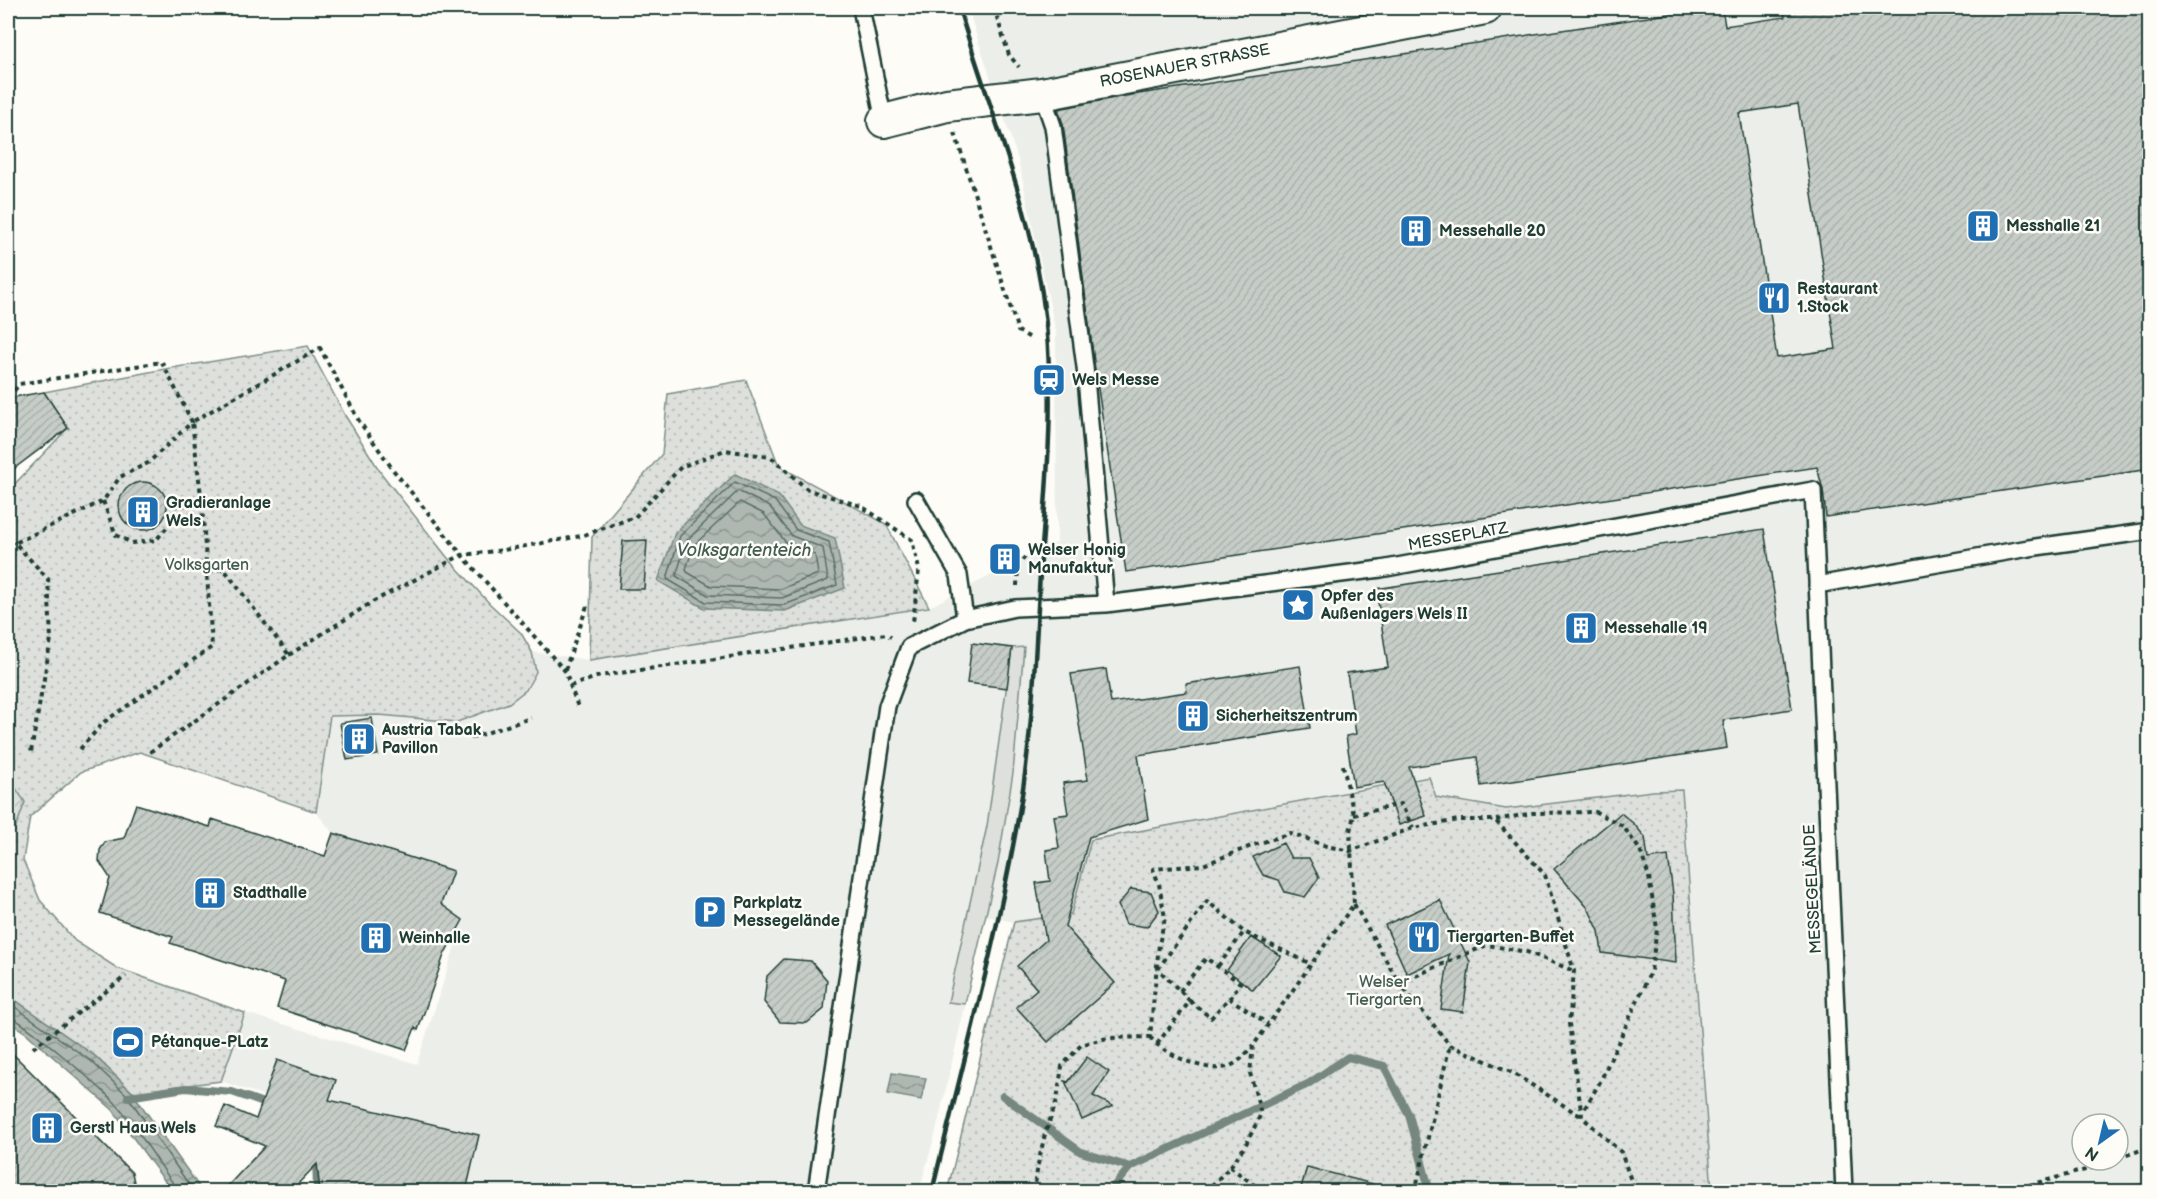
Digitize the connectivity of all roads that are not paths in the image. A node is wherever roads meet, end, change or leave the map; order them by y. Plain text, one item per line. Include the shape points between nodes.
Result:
1 (861, 8) edge
2 (1485, 8) edge
3 (1042, 93) junction
4 (884, 121) joint
5 (1813, 490) joint
6 (916, 500) dead end
7 (2150, 531) edge
8 (1817, 585) junction
9 (1106, 604) junction
10 (965, 619) junction
11 (816, 1191) edge
12 (1844, 1191) edge

1 - 4 lane
2 - 3 street, ROSENAUER STRASSE
3 - 4 street, ROSENAUER STRASSE via 947,105
3 - 9 lane via 1053,126 1084,367
5 - 8 lane, MESSEGELÄNDE
5 - 9 lane, MESSEPLATZ via 1381,569
6 - 10 lane via 959,575
7 - 8 lane
8 - 12 lane, MESSEGELÄNDE
9 - 10 lane, MESSEPLATZ via 1016,608
10 - 11 lane, MESSEPLATZ via 909,647 888,706

